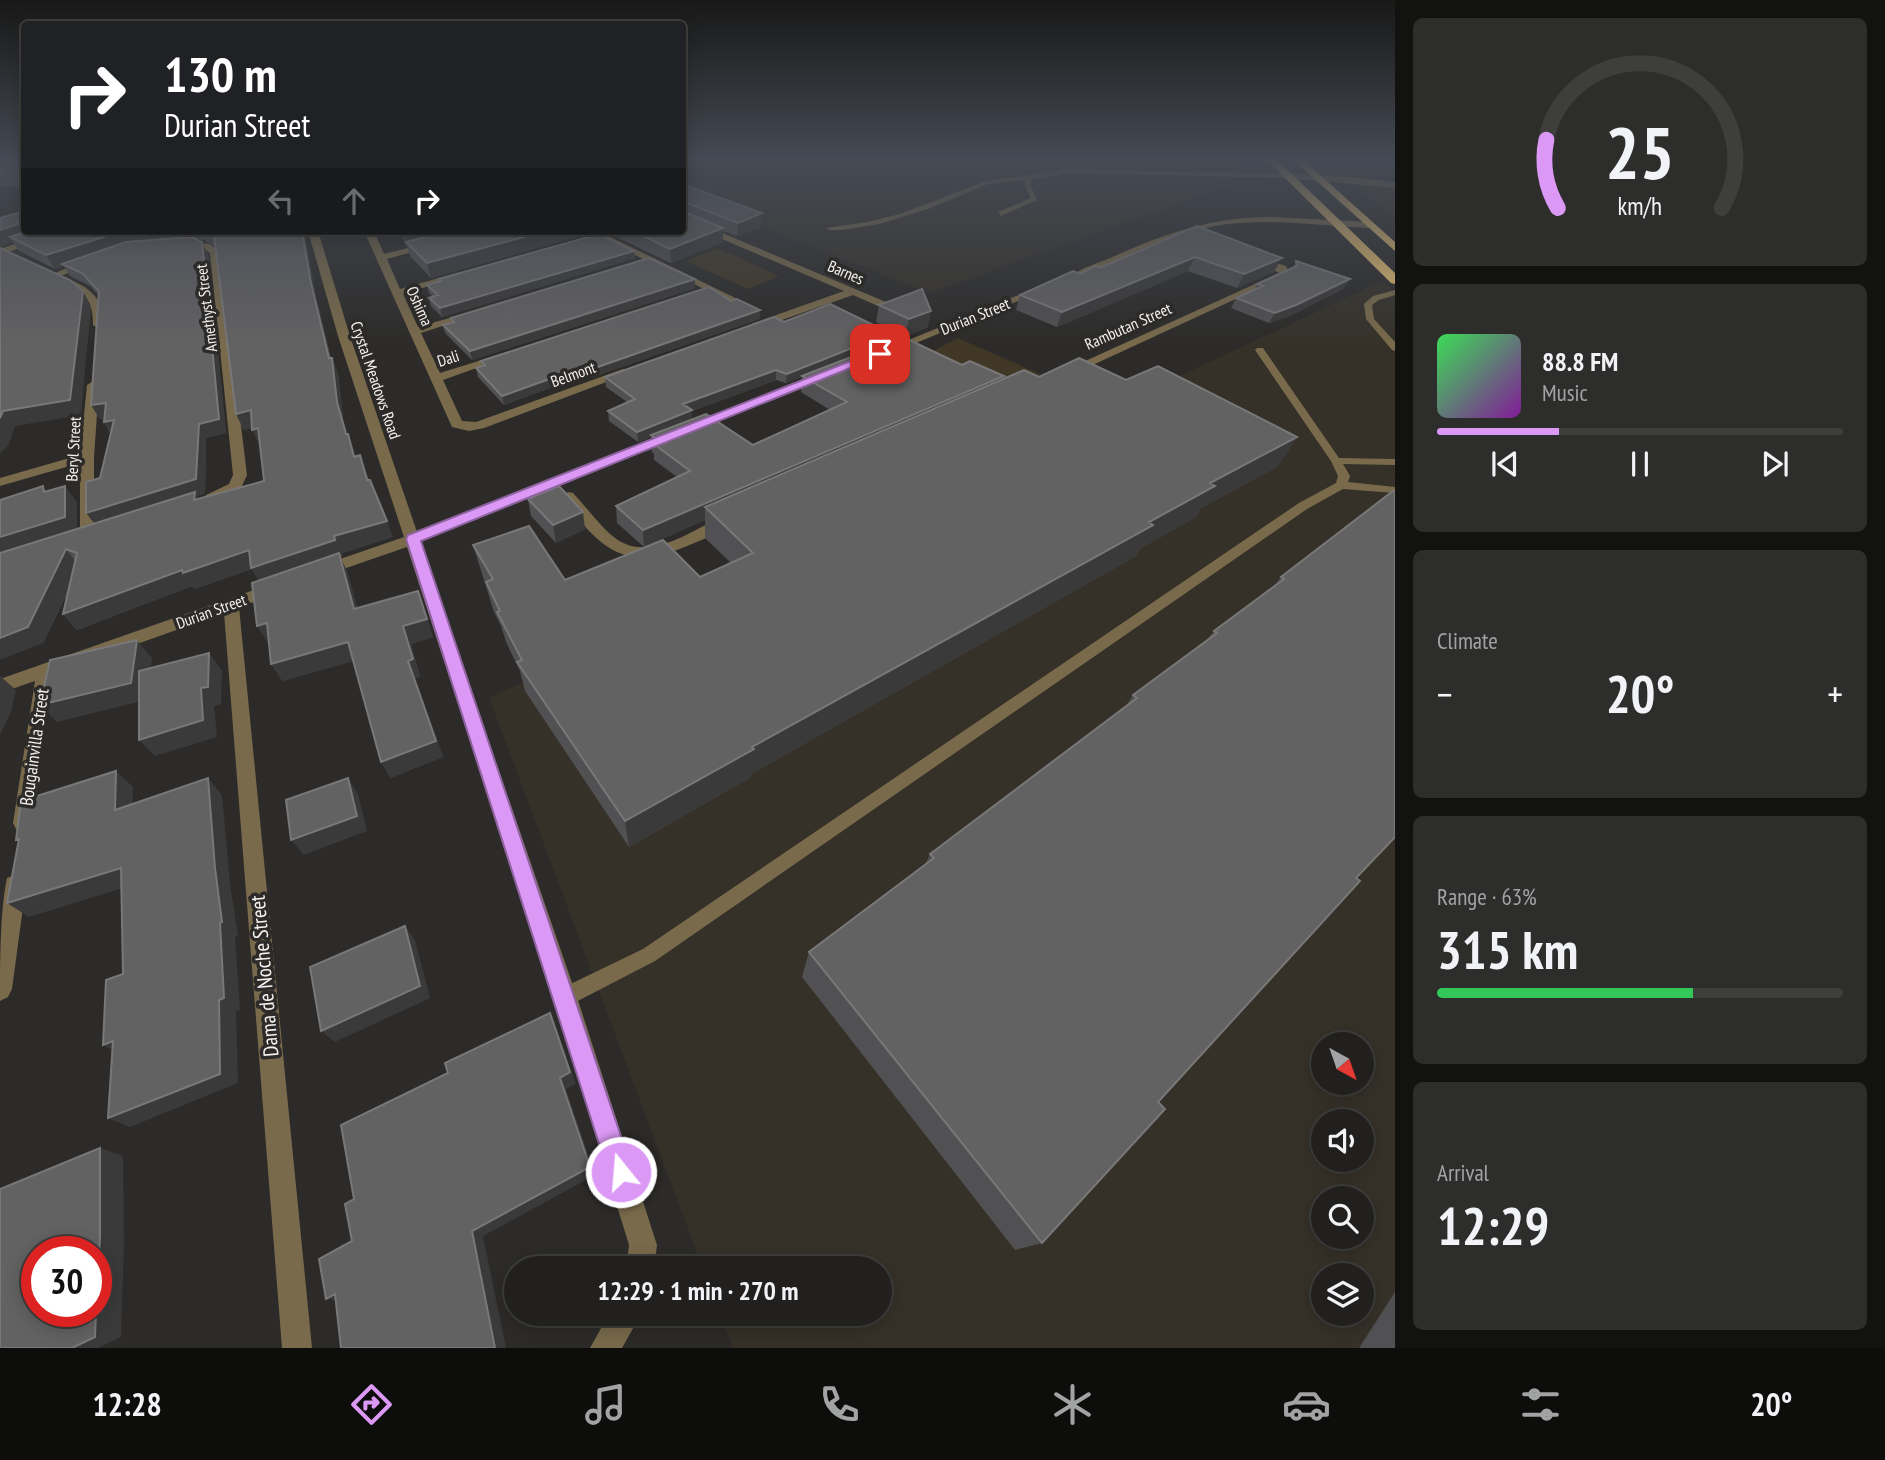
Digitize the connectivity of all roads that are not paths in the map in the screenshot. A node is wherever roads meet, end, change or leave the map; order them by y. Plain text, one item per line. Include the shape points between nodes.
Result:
1 (686, 221) edge
2 (878, 221) edge
3 (1335, 221) edge
4 (1366, 221) edge
5 (1338, 224) junction
6 (1370, 225) junction
7 (830, 228) dead end
8 (1185, 232) junction
9 (51, 235) edge
10 (314, 235) edge
11 (371, 235) edge
12 (594, 236) edge
13 (1208, 240) edge
14 (448, 241) edge
15 (169, 244) edge
16 (1395, 248) edge
17 (2, 252) edge
18 (1242, 252) edge
19 (17, 257) edge
20 (381, 258) junction
21 (95, 260) edge
22 (651, 260) junction
23 (638, 264) edge
24 (41, 270) edge
25 (474, 272) edge
26 (53, 276) junction
27 (1395, 280) edge
28 (711, 289) junction
29 (852, 292) junction
30 (1395, 292) edge
31 (397, 293) junction
32 (698, 293) edge
33 (822, 302) junction
34 (882, 303) edge
35 (480, 312) edge
36 (842, 312) edge
37 (774, 319) junction
38 (748, 328) edge
39 (414, 332) junction
40 (97, 342) edge
41 (1395, 348) edge
42 (1260, 350) dead end
43 (513, 353) edge
44 (879, 354) edge
45 (646, 365) edge
46 (95, 368) edge
47 (840, 370) edge
48 (1052, 378) edge
49 (435, 379) junction
50 (463, 426) joint
51 (87, 457) junction
52 (1336, 461) junction
53 (1395, 462) edge
54 (0, 482) edge
55 (556, 483) junction
56 (1341, 485) junction
57 (1395, 490) edge
58 (192, 504) edge
59 (736, 517) edge
60 (88, 538) edge
61 (413, 539) junction
62 (231, 604) junction
63 (45, 670) junction
64 (0, 686) edge
65 (20, 843) edge
66 (17, 870) edge
67 (0, 989) edge
68 (565, 998) junction
69 (642, 1256) edge
70 (619, 1326) edge
71 (297, 1348) edge
72 (605, 1348) edge

1 - 29 street, Barnes
2 - 7 lane
3 - 5 highway
4 - 6 highway
5 - 6 street, Durian Street
5 - 8 street, Durian Street via 1236,221
5 - 27 highway
6 - 16 highway
8 - 13 street
8 - 44 street, Durian Street via 900,341
9 - 17 street
10 - 61 street, Crystal Meadows Road
11 - 20 street, Oshima
12 - 22 street
14 - 20 street
15 - 58 street, Amethyst Street via 207,246 215,252 240,475 234,487
17 - 19 street
18 - 48 street, Rambutan Street via 1276,265 1285,274
20 - 31 street, Oshima
21 - 26 street
22 - 23 street
22 - 28 street
24 - 26 street
25 - 31 street
26 - 40 street via 84,290 99,304
28 - 32 street
28 - 37 street
29 - 33 street
29 - 34 street, Barnes
30 - 41 lane via 1368,304 1370,319
31 - 39 street, Oshima
33 - 36 street
33 - 37 street
35 - 39 street
37 - 38 street
39 - 49 street, Oshima
42 - 52 lane
43 - 49 street, Dali
45 - 50 street, Belmont via 478,425
46 - 51 street, Beryl Street
47 - 55 street, Durian Street
49 - 50 street, Oshima via 453,421
51 - 54 street
51 - 60 street, Beryl Street
52 - 53 lane
52 - 56 lane via 1343,476
55 - 59 street via 617,548 636,555 660,550
55 - 61 street, Durian Street
56 - 57 lane
56 - 68 lane via 1303,506 649,955
61 - 62 street, Durian Street
61 - 68 street, Crystal Meadows Road
62 - 63 street, Durian Street
62 - 71 street, Dama de Noche Street
63 - 64 street, Durian Street
63 - 65 street, Bougainvilla Street
66 - 67 street
68 - 69 street, Crystal Meadows Road via 643,1245
70 - 72 street

